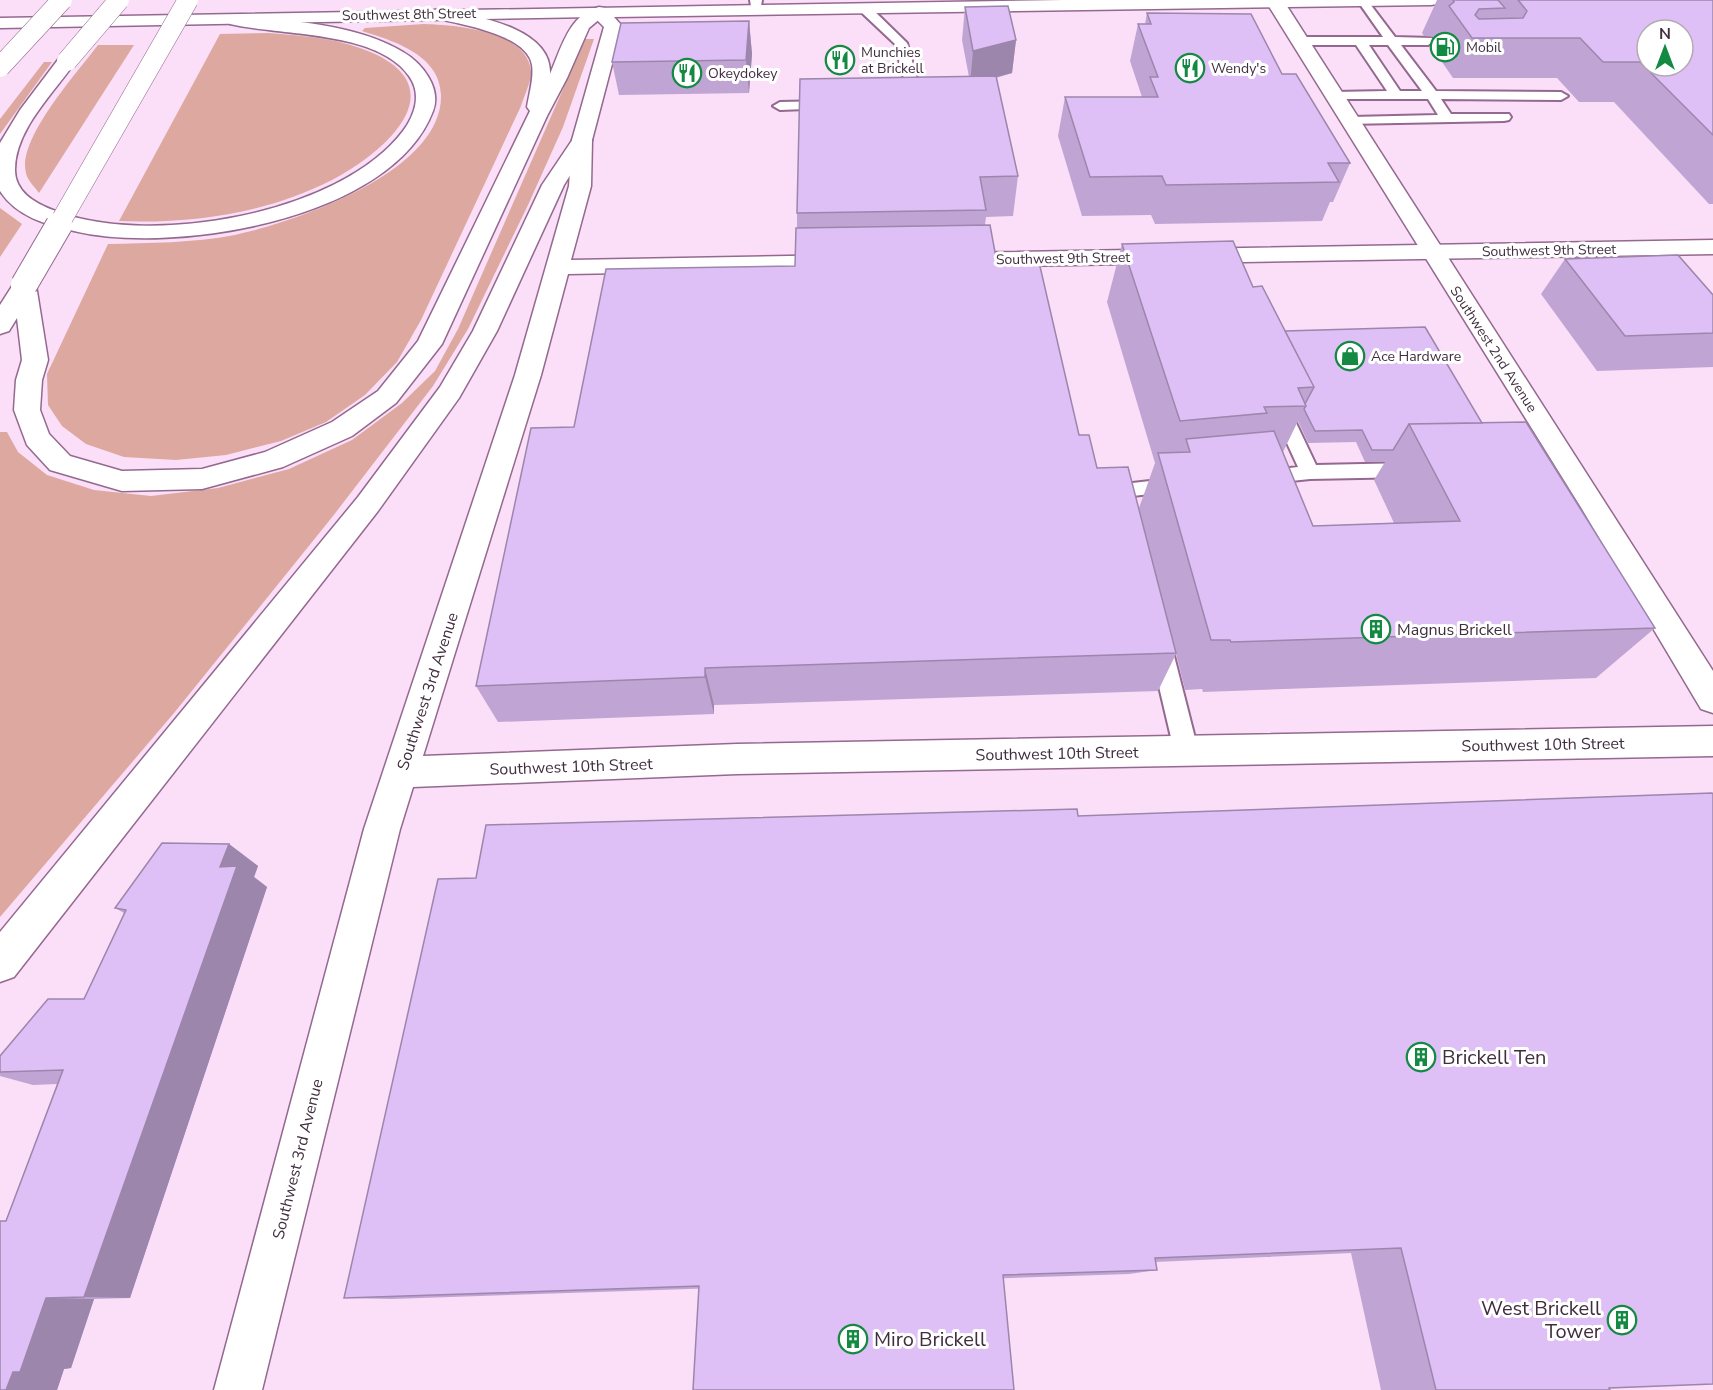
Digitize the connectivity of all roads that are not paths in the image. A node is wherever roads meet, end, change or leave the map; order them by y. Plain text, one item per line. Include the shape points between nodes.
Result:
1 (62, 0) edge
2 (119, 0) edge
3 (189, 0) edge
4 (1431, 0) edge
5 (1274, 1) edge
6 (1362, 1) edge
7 (1079, 2) edge
8 (756, 5) edge
9 (601, 6) edge
10 (864, 8) junction
11 (440, 14) junction
12 (236, 20) junction
13 (0, 24) edge
14 (1298, 41) junction
15 (1392, 41) junction
16 (1428, 41) dead end
17 (1360, 42) junction
18 (1437, 53) dead end
19 (1402, 54) junction
20 (0, 67) edge
21 (1396, 95) junction
22 (1432, 95) junction
23 (1334, 96) junction
24 (1561, 96) dead end
25 (906, 104) edge
26 (837, 105) edge
27 (780, 106) dead end
28 (537, 116) junction
29 (1504, 117) dead end
30 (1447, 118) junction
31 (1351, 121) junction
32 (582, 141) junction
33 (1713, 247) edge
34 (1432, 251) junction
35 (866, 261) edge
36 (933, 261) edge
37 (557, 267) junction
38 (24, 285) junction
39 (0, 326) edge
40 (1271, 390) edge
41 (1424, 470) edge
42 (1310, 472) junction
43 (1239, 479) edge
44 (1192, 483) edge
45 (1131, 525) edge
46 (1156, 630) edge
47 (1713, 699) edge
48 (1713, 741) edge
49 (1186, 750) junction
50 (401, 772) junction
51 (0, 963) edge
52 (238, 1390) edge

1 - 20 main road, bridge
2 - 12 main road, bridge via 67,61 15,132 6,155 4,174 10,191 22,204 79,227 159,231 258,219 357,180 397,151 418,126 427,102 424,82 398,56 342,36
3 - 38 main road, bridge
4 - 6 main road, Southwest 8th Street
5 - 6 main road, Southwest 8th Street
5 - 7 main road, Southwest 8th Street
5 - 14 main road, Southwest 2nd Avenue
6 - 15 lane via 1387,27
7 - 10 main road, Southwest 8th Street
8 - 9 main road, Southwest 8th Street
8 - 10 main road, Southwest 8th Street
9 - 11 main road, Southwest 8th Street
9 - 28 main road via 581,25
9 - 32 main road, Southwest 3rd Avenue via 613,26
10 - 25 lane via 901,43 917,104
11 - 12 main road, Southwest 8th Street
11 - 28 main road via 500,30 531,47 541,63
12 - 13 main road, Southwest 8th Street
14 - 17 lane
14 - 23 main road, Southwest 2nd Avenue
15 - 16 lane
15 - 17 lane
15 - 19 lane
17 - 21 lane
18 - 19 lane
19 - 22 lane
21 - 22 lane
21 - 23 lane
22 - 24 lane
22 - 30 lane
23 - 31 main road, Southwest 2nd Avenue
26 - 27 lane
28 - 38 main road via 429,344 417,360 387,397 342,429 273,459 202,479 122,481 60,463 37,438 27,410 35,360
29 - 30 lane
30 - 31 lane
31 - 34 main road, Southwest 2nd Avenue
32 - 37 main road, Southwest 3rd Avenue via 580,186
32 - 51 main road via 553,185 485,331 450,392 368,504
33 - 34 main road, Southwest 9th Street
34 - 36 main road, Southwest 9th Street via 1213,266
34 - 47 main road, Southwest 2nd Avenue via 1559,468
35 - 37 main road
37 - 50 main road, Southwest 3rd Avenue via 528,375
38 - 39 main road
40 - 42 lane
41 - 42 lane
42 - 43 lane
44 - 45 lane via 1122,490
46 - 49 lane
48 - 49 main road, Southwest 10th Street
49 - 50 main road, Southwest 10th Street via 737,759
50 - 52 main road, Southwest 3rd Avenue via 382,829

